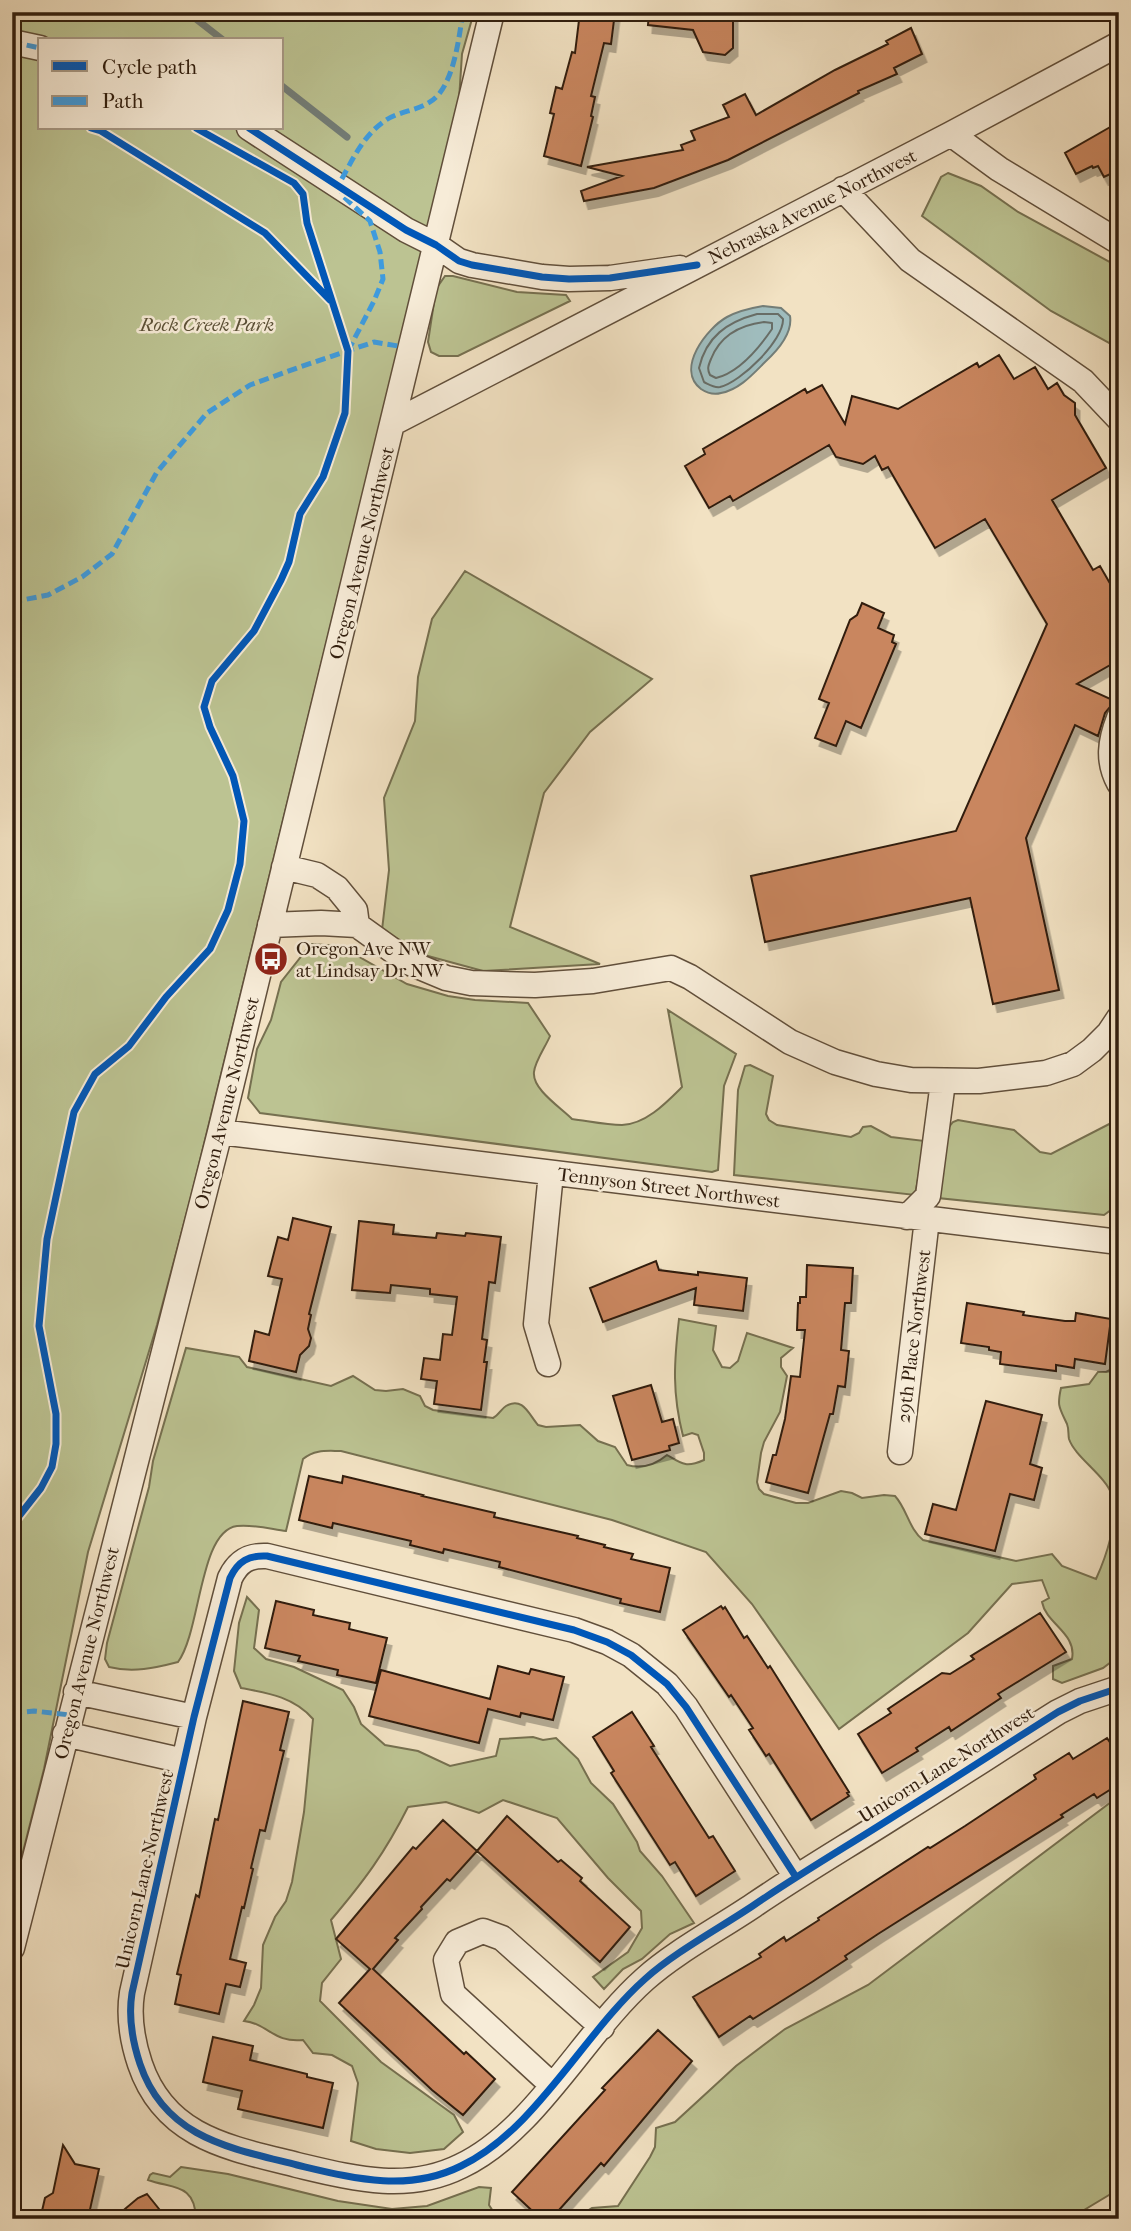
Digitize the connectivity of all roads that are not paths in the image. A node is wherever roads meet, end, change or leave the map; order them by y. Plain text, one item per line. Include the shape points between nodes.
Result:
1 (492, 12) edge
2 (12, 42) edge
3 (1119, 44) edge
4 (38, 48) edge
5 (252, 130) edge
6 (951, 134) junction
7 (843, 189) junction
8 (1119, 242) edge
9 (436, 245) junction
10 (697, 265) junction
11 (1119, 418) edge
12 (393, 423) junction
13 (1119, 718) edge
14 (1119, 783) edge
15 (284, 867) junction
16 (270, 925) junction
17 (356, 925) junction
18 (1119, 1018) edge
19 (943, 1082) junction
20 (220, 1132) junction
21 (551, 1173) junction
22 (917, 1218) junction
23 (1117, 1240) edge
24 (548, 1364) dead end
25 (900, 1452) dead end
26 (1119, 1689) edge
27 (76, 1692) junction
28 (194, 1717) junction
29 (65, 1734) junction
30 (184, 1761) junction
31 (796, 1877) junction
32 (12, 1948) edge
33 (602, 2027) junction
34 (552, 2085) junction

1 - 9 street, Oregon Avenue Northwest
2 - 4 street
3 - 6 street, Nebraska Avenue Northwest
5 - 9 street
6 - 7 street, Nebraska Avenue Northwest
6 - 8 street
7 - 10 street, Nebraska Avenue Northwest
7 - 11 street via 910,260 1083,380
9 - 10 street via 472,265 542,277 610,278
9 - 12 street, Oregon Avenue Northwest
10 - 12 street, Nebraska Avenue Northwest
12 - 15 street, Oregon Avenue Northwest
13 - 14 street via 1110,743 1112,771
15 - 16 street, Oregon Avenue Northwest
15 - 17 street via 317,875 337,888 355,910
16 - 17 street
16 - 20 street, Oregon Avenue Northwest
17 - 19 street via 410,963 471,983 593,981 671,968 790,1042 835,1062 876,1074
18 - 19 street via 1109,1033 1073,1064 1045,1073
19 - 22 street via 928,1196
20 - 21 street, Tennyson Street Northwest
20 - 27 street, Oregon Avenue Northwest
21 - 22 street, Tennyson Street Northwest
21 - 24 street via 536,1324
22 - 23 street, Tennyson Street Northwest
22 - 25 street, 29th Place Northwest
26 - 31 street, Unicorn Lane Northwest via 1058,1712
27 - 28 street
27 - 29 street, Oregon Avenue Northwest
28 - 30 street, Unicorn Lane Northwest
28 - 31 street, Unicorn Lane Northwest via 230,1578 240,1562 257,1556 574,1630 623,1650 667,1684
29 - 30 street, Unicorn Lane Northwest
29 - 32 street, Oregon Avenue Northwest
30 - 34 street, Unicorn Lane Northwest via 130,2016 143,2074 156,2098 183,2124 224,2147 356,2179 405,2181 449,2172 476,2158 508,2133
31 - 33 street, Unicorn Lane Northwest via 662,1966
33 - 34 street, Unicorn Lane Northwest
33 - 34 street via 502,1938 483,1931 457,1942 446,1960 453,1994

